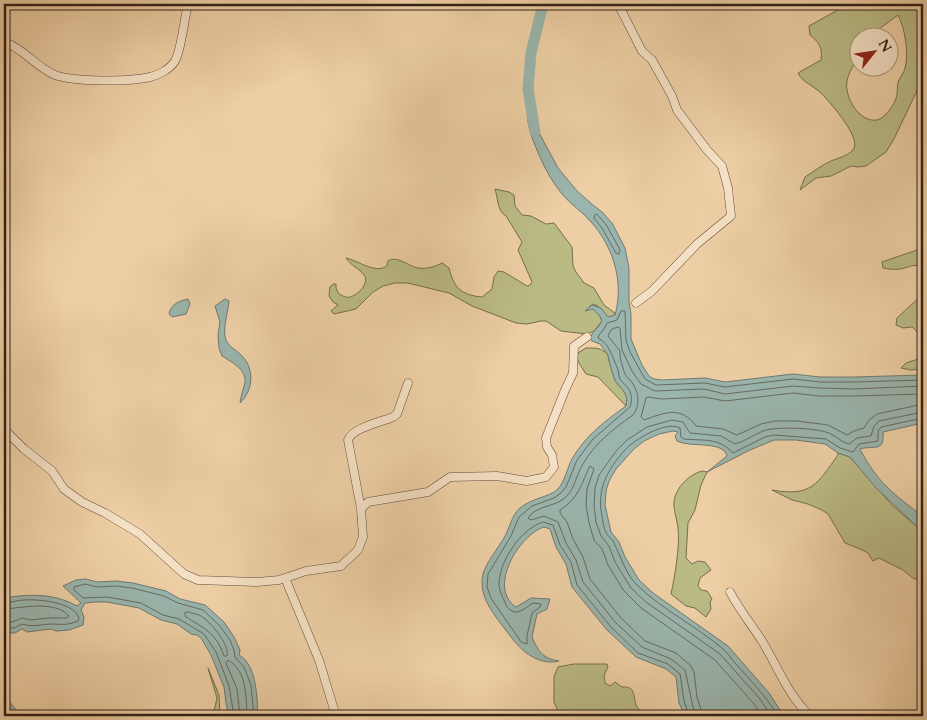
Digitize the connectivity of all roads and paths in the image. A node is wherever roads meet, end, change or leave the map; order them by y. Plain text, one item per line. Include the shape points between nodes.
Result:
1 (192, 4) edge
2 (618, 4) edge
3 (4, 42) edge
4 (636, 303) dead end
5 (588, 337) dead end
6 (408, 382) dead end
7 (4, 429) edge
8 (361, 509) junction
9 (285, 578) junction
10 (730, 592) dead end
11 (336, 716) edge
12 (810, 716) edge

1 - 3 street via 187,9 175,61 148,78 107,80 61,76
2 - 4 street via 677,110 722,166 731,216
5 - 8 street via 574,346 573,373 546,438 554,467 546,477 527,481 497,476 450,477 428,492 368,502
6 - 8 street via 393,418 349,435
7 - 9 street via 52,471 64,489 140,534 184,574 198,580 256,582
8 - 9 street via 363,537 358,550 341,566
9 - 11 street via 319,660
10 - 12 street via 785,685

